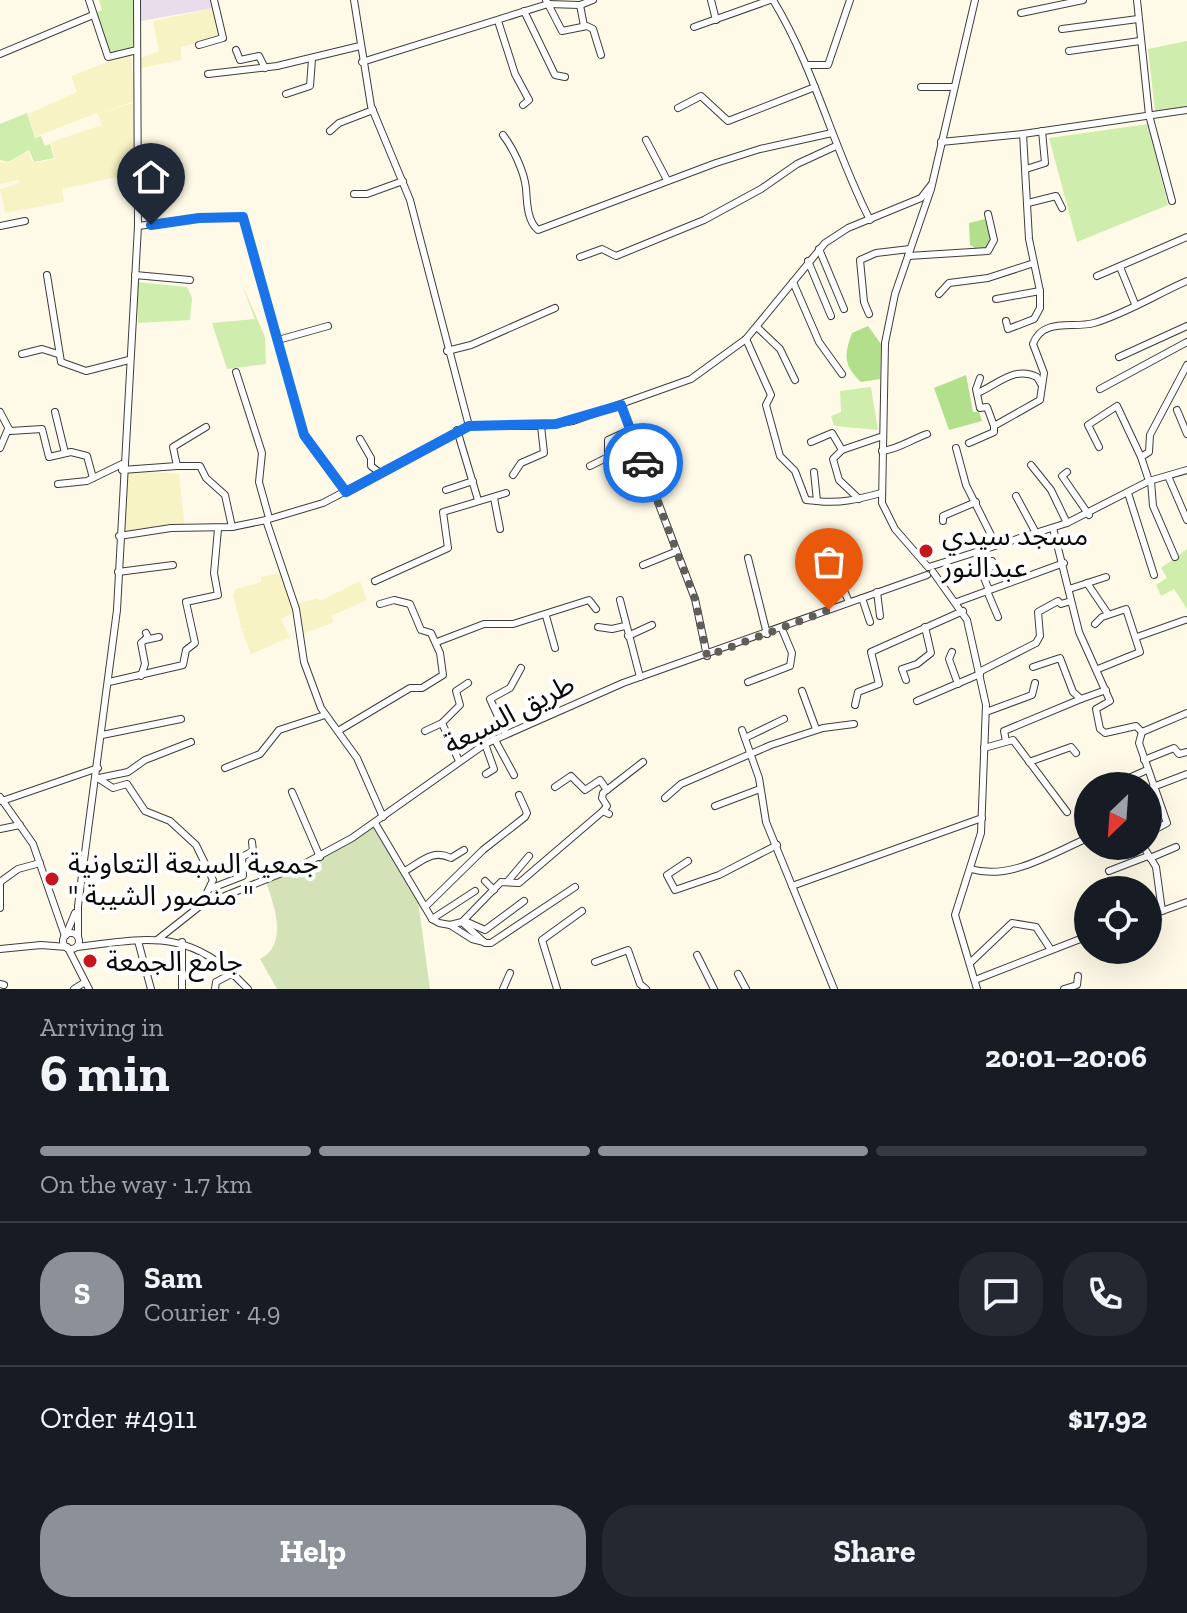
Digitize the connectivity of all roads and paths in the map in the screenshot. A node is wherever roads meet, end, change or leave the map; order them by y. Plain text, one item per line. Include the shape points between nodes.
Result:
1 (89, 0) edge
2 (137, 0) edge
3 (214, 0) edge
4 (354, 0) edge
5 (593, 0) edge
6 (711, 0) edge
7 (772, 0) edge
8 (850, 0) edge
9 (975, 0) edge
10 (1083, 0) edge
11 (1137, 0) edge
12 (547, 2) edge
13 (580, 5) junction
14 (524, 11) junction
15 (1021, 13) dead end
16 (93, 15) junction
17 (1138, 19) junction
18 (716, 20) junction
19 (498, 21) junction
20 (584, 26) junction
21 (694, 27) dead end
22 (1062, 29) dead end
23 (1140, 41) junction
24 (199, 45) dead end
25 (360, 46) junction
26 (137, 50) junction
27 (236, 50) dead end
28 (1069, 51) dead end
29 (0, 54) edge
30 (601, 55) dead end
31 (312, 59) junction
32 (362, 62) junction
33 (806, 65) junction
34 (265, 68) junction
35 (208, 74) dead end
36 (565, 77) dead end
37 (815, 87) junction
38 (921, 87) dead end
39 (954, 87) junction
40 (286, 94) dead end
41 (523, 105) dead end
42 (678, 108) dead end
43 (373, 110) junction
44 (1187, 110) edge
45 (1149, 115) junction
46 (330, 131) dead end
47 (1042, 131) junction
48 (832, 133) junction
49 (1023, 134) junction
50 (503, 135) dead end
51 (646, 140) dead end
52 (941, 142) junction
53 (836, 146) junction
54 (1026, 169) junction
55 (667, 180) junction
56 (403, 181) junction
57 (931, 185) junction
58 (354, 194) dead end
59 (1172, 201) dead end
60 (1028, 203) junction
61 (1062, 208) dead end
62 (988, 214) dead end
63 (870, 220) junction
64 (25, 221) dead end
65 (0, 226) edge
66 (138, 226) junction
67 (1187, 237) edge
68 (819, 249) junction
69 (909, 252) junction
70 (580, 257) dead end
71 (808, 261) junction
72 (1034, 263) junction
73 (1120, 267) junction
74 (47, 275) dead end
75 (135, 275) junction
76 (1097, 276) dead end
77 (190, 280) dead end
78 (1187, 281) edge
79 (793, 282) junction
80 (1040, 291) junction
81 (939, 294) dead end
82 (996, 299) dead end
83 (1135, 304) junction
84 (555, 308) dead end
85 (844, 309) dead end
86 (869, 314) dead end
87 (831, 316) dead end
88 (1006, 321) dead end
89 (328, 326) dead end
90 (1187, 326) edge
91 (757, 327) junction
92 (746, 339) junction
93 (278, 340) junction
94 (1187, 342) edge
95 (447, 351) junction
96 (22, 354) dead end
97 (58, 354) junction
98 (1119, 357) dead end
99 (129, 360) junction
100 (1187, 365) edge
101 (236, 372) dead end
102 (842, 374) dead end
103 (980, 378) dead end
104 (795, 380) dead end
105 (1041, 384) junction
106 (1100, 389) dead end
107 (977, 393) junction
108 (621, 405) junction
109 (1177, 410) dead end
110 (0, 412) edge
111 (55, 412) dead end
112 (469, 426) junction
113 (541, 426) junction
114 (994, 426) junction
115 (206, 427) dead end
116 (8, 429) junction
117 (457, 430) junction
118 (630, 430) junction
119 (927, 434) dead end
120 (1187, 434) edge
121 (883, 436) junction
122 (360, 439) dead end
123 (811, 442) dead end
124 (969, 443) dead end
125 (1099, 447) dead end
126 (0, 448) edge
127 (956, 448) dead end
128 (842, 450) junction
129 (882, 451) junction
130 (65, 453) junction
131 (1141, 457) junction
132 (1031, 465) dead end
133 (177, 466) junction
134 (590, 466) dead end
135 (122, 467) junction
136 (1187, 470) edge
137 (814, 472) dead end
138 (1067, 472) dead end
139 (380, 473) junction
140 (513, 475) dead end
141 (1168, 476) junction
142 (93, 478) junction
143 (473, 481) junction
144 (1150, 481) junction
145 (823, 482) dead end
146 (58, 484) dead end
147 (446, 490) dead end
148 (346, 492) junction
149 (506, 493) dead end
150 (881, 493) junction
151 (1128, 493) junction
152 (1016, 496) dead end
153 (494, 498) junction
154 (818, 499) junction
155 (859, 499) junction
156 (478, 500) junction
157 (976, 502) junction
158 (1089, 515) junction
159 (268, 519) junction
160 (1187, 520) edge
161 (943, 521) dead end
162 (1067, 523) junction
163 (232, 527) junction
164 (1053, 528) junction
165 (218, 529) junction
166 (500, 529) dead end
167 (1036, 533) junction
168 (119, 536) junction
169 (996, 545) junction
170 (675, 552) junction
171 (1175, 557) dead end
172 (748, 558) dead end
173 (992, 561) dead end
174 (1064, 563) junction
175 (173, 565) dead end
176 (643, 565) dead end
177 (928, 571) junction
178 (118, 572) junction
179 (836, 573) dead end
180 (1154, 575) dead end
181 (1106, 577) dead end
182 (375, 581) dead end
183 (1087, 583) junction
184 (1069, 589) junction
185 (988, 590) junction
186 (877, 592) junction
187 (862, 598) junction
188 (620, 600) dead end
189 (1071, 601) junction
190 (849, 602) junction
191 (957, 602) junction
192 (380, 604) dead end
193 (596, 609) dead end
194 (963, 611) junction
195 (1108, 614) junction
196 (546, 616) junction
197 (880, 616) dead end
198 (998, 617) dead end
199 (1185, 620) edge
200 (870, 622) dead end
201 (1095, 624) dead end
202 (652, 625) dead end
203 (625, 626) junction
204 (598, 627) dead end
205 (925, 627) junction
206 (782, 629) junction
207 (767, 634) junction
208 (628, 636) junction
209 (159, 637) dead end
210 (1137, 637) junction
211 (437, 642) junction
212 (1034, 644) junction
213 (555, 648) dead end
214 (952, 652) dead end
215 (707, 656) junction
216 (1042, 662) junction
217 (1033, 667) dead end
218 (521, 668) dead end
219 (1098, 669) junction
220 (980, 673) junction
221 (142, 677) junction
222 (640, 677) junction
223 (906, 680) dead end
224 (109, 682) junction
225 (748, 682) dead end
226 (468, 683) dead end
227 (1035, 683) dead end
228 (958, 684) junction
229 (1106, 690) junction
230 (802, 691) dead end
231 (1081, 699) junction
232 (917, 701) dead end
233 (855, 705) dead end
234 (986, 712) junction
235 (1187, 713) edge
236 (325, 715) junction
237 (181, 719) dead end
238 (784, 719) dead end
239 (442, 723) junction
240 (854, 724) dead end
241 (816, 729) junction
242 (338, 731) junction
243 (425, 731) dead end
244 (1142, 732) junction
245 (506, 734) junction
246 (102, 735) junction
247 (495, 740) junction
248 (1006, 741) junction
249 (191, 742) dead end
250 (485, 744) junction
251 (984, 748) junction
252 (1187, 752) edge
253 (1076, 753) dead end
254 (751, 755) junction
255 (1144, 760) junction
256 (459, 761) junction
257 (643, 762) dead end
258 (1029, 762) junction
259 (98, 768) junction
260 (225, 768) dead end
261 (1147, 770) joint
262 (1142, 772) edge
263 (486, 774) dead end
264 (1187, 774) edge
265 (514, 775) dead end
266 (97, 778) junction
267 (1162, 784) edge
268 (555, 787) dead end
269 (760, 789) junction
270 (607, 790) junction
271 (292, 792) dead end
272 (519, 795) dead end
273 (665, 798) dead end
274 (1, 799) edge
275 (715, 806) dead end
276 (1067, 812) dead end
277 (383, 817) junction
278 (982, 818) junction
279 (375, 823) junction
280 (20, 825) junction
281 (0, 829) edge
282 (252, 842) dead end
283 (1074, 844) edge
284 (777, 845) junction
285 (1176, 847) dead end
286 (464, 850) dead end
287 (1162, 852) edge
288 (529, 856) dead end
289 (320, 857) junction
290 (1140, 860) edge
291 (688, 861) dead end
292 (40, 863) junction
293 (971, 869) junction
294 (405, 871) junction
295 (1109, 871) dead end
296 (485, 881) dead end
297 (508, 881) junction
298 (792, 886) junction
299 (575, 887) dead end
300 (212, 888) junction
301 (494, 890) junction
302 (475, 891) dead end
303 (524, 901) dead end
304 (1187, 902) edge
305 (52, 903) junction
306 (78, 906) junction
307 (200, 906) junction
308 (425, 907) junction
309 (0, 908) edge
310 (582, 911) dead end
311 (1162, 911) edge
312 (432, 919) junction
313 (463, 921) junction
314 (450, 925) junction
315 (69, 926) junction
316 (65, 936) junction
317 (78, 936) junction
318 (157, 940) junction
319 (138, 941) junction
320 (1074, 941) edge
321 (182, 942) junction
322 (484, 942) junction
323 (102, 943) junction
324 (41, 945) junction
325 (72, 947) junction
326 (0, 949) edge
327 (1051, 950) junction
328 (697, 955) dead end
329 (595, 962) dead end
330 (970, 963) junction
331 (233, 973) junction
332 (510, 973) dead end
333 (738, 974) dead end
334 (1078, 976) dead end
335 (975, 980) junction
336 (87, 985) edge
337 (831, 988) edge
338 (74, 989) edge
339 (151, 989) edge
340 (182, 989) edge
341 (215, 989) edge
342 (248, 989) edge
343 (503, 989) edge
344 (557, 989) edge
345 (646, 989) edge
346 (714, 989) edge
347 (746, 989) edge
348 (977, 989) edge
349 (1064, 989) edge

1 - 16 street
2 - 26 street
3 - 24 street via 223,36
4 - 25 street
5 - 13 street
6 - 18 street
7 - 18 street
7 - 33 street
8 - 33 street via 828,65
9 - 39 street
10 - 15 street
11 - 17 street
12 - 13 street
12 - 14 street
12 - 20 street via 562,31
13 - 20 street
14 - 19 street
14 - 36 street via 555,75
16 - 26 street via 108,57
16 - 29 street
17 - 22 street
17 - 23 street
18 - 21 street
19 - 32 street
19 - 41 street via 515,74 529,95
20 - 30 street via 593,29
23 - 28 street
23 - 45 street
25 - 31 street
25 - 32 street
26 - 66 street
27 - 34 street via 240,60 259,56
31 - 34 street
31 - 40 street via 310,86
32 - 43 street
33 - 37 street
34 - 35 street
37 - 42 street via 728,121 701,96
37 - 48 street
38 - 39 street
39 - 52 street
43 - 46 street
43 - 56 street
44 - 45 street
45 - 47 street
45 - 59 street
47 - 49 street
47 - 54 street via 1045,163
48 - 53 street
48 - 55 street via 760,149
49 - 52 street
49 - 54 street
50 - 55 street via 538,230
51 - 55 street
52 - 57 street
53 - 63 street
53 - 70 street via 680,231 616,256 602,249
54 - 60 street
56 - 58 street
56 - 95 street
57 - 63 street via 924,196
57 - 69 street
60 - 61 street via 1055,196
60 - 72 street
62 - 69 street via 994,240 988,251
63 - 68 street
64 - 65 street
66 - 75 street
66 - 93 street via 243,217
67 - 73 street
68 - 71 street
68 - 85 street
69 - 86 street via 876,253 860,260
69 - 121 street via 886,333
71 - 79 street
71 - 87 street
72 - 80 street
72 - 81 street via 988,278 949,283
73 - 76 street
73 - 83 street
74 - 97 street
75 - 77 street
75 - 99 street
78 - 83 street
79 - 91 street
79 - 102 street via 819,342
80 - 82 street
80 - 88 street via 1034,319 1008,329
83 - 105 street via 1098,322 1053,326 1038,336 1033,344 1044,373
84 - 95 street
89 - 93 street
90 - 98 street
91 - 92 street
91 - 104 street via 780,349
92 - 108 street via 699,375
92 - 154 street via 771,395 766,405 780,456 795,471 806,500
93 - 148 street via 304,435
94 - 106 street
95 - 112 street
96 - 97 street via 42,349
97 - 99 street via 78,371
99 - 135 street
100 - 131 street via 1150,435 1149,452
101 - 159 street via 262,453 259,482
103 - 107 street
105 - 107 street via 1024,373 1003,377
105 - 114 street via 1039,401
107 - 114 street via 980,408 987,407
108 - 113 street
108 - 118 street
109 - 120 street
110 - 116 street
111 - 130 street
112 - 113 street
112 - 117 street
113 - 140 street via 544,453 521,463
114 - 124 street via 994,432
115 - 133 street via 173,447
116 - 126 street
116 - 130 street via 40,428 48,456
117 - 139 street
117 - 143 street
118 - 134 street via 608,440 608,457
118 - 170 street
119 - 129 street
121 - 128 street
121 - 129 street
122 - 139 street via 371,466
123 - 128 street via 832,433
125 - 131 street via 1088,425 1117,406
127 - 157 street
128 - 155 street via 834,456 834,469
129 - 150 street
130 - 142 street via 87,456
131 - 144 street
132 - 162 street
133 - 135 street
133 - 163 street via 200,466 225,495
135 - 142 street
135 - 168 street
136 - 141 street
137 - 154 street
138 - 158 street via 1062,476
139 - 148 street
141 - 144 street
141 - 160 street
142 - 146 street
143 - 147 street
143 - 156 street
144 - 151 street
144 - 171 street via 1153,506
145 - 154 street
148 - 159 street
149 - 153 street
150 - 155 street
150 - 177 street via 888,519
151 - 158 street
151 - 180 street
152 - 167 street
153 - 156 street
153 - 166 street
154 - 155 street
156 - 182 street via 443,512 448,548
157 - 161 street via 943,516
157 - 169 street
158 - 162 street
159 - 163 street
159 - 236 street via 300,623 304,662
162 - 164 street
163 - 165 street
164 - 167 street
164 - 174 street
165 - 168 street via 171,528
165 - 221 street via 218,595 185,603 194,646 186,650 181,667
167 - 169 street
168 - 178 street
169 - 177 street
170 - 176 street
170 - 215 street via 695,599
172 - 207 street
173 - 185 street via 982,573
174 - 184 street
174 - 185 street
175 - 178 street
177 - 186 street, طريق السبعة
177 - 191 street
178 - 224 street
179 - 190 street
181 - 183 street
183 - 184 street
183 - 195 street
184 - 189 street
185 - 191 street
185 - 198 street
186 - 187 street, طريق السبعة
186 - 197 street
187 - 190 street, طريق السبعة
187 - 200 street
188 - 203 street
189 - 212 street via 1058,601 1038,612 1040,636
189 - 219 street via 1079,632
190 - 206 street, طريق السبعة
191 - 194 street
192 - 211 street via 410,604 421,630
193 - 196 street via 589,600
194 - 205 street
194 - 220 street
195 - 201 street
195 - 210 street via 1126,609
196 - 211 street via 509,625 484,624
196 - 213 street
199 - 210 street
202 - 208 street
203 - 204 street
203 - 208 street
205 - 223 street via 931,653 902,669
205 - 233 street via 870,653 879,684 858,692
206 - 207 street, طريق السبعة
206 - 225 street via 792,653 790,666
207 - 215 street, طريق السبعة
208 - 222 street
209 - 221 street via 146,637 141,643
210 - 219 street via 1139,654
211 - 242 street via 441,678 410,688
212 - 216 street
212 - 220 street
214 - 228 street via 949,659
215 - 222 street, طريق السبعة
216 - 217 street
216 - 231 street via 1062,660 1073,692
218 - 245 street via 510,688 490,699
219 - 229 street
220 - 228 street
220 - 234 street
221 - 224 street
222 - 245 street, طريق السبعة
224 - 246 street
226 - 239 street via 456,691 460,705
227 - 234 street via 1034,694
228 - 232 street
229 - 231 street
229 - 244 street via 1109,703 1096,711 1101,731 1136,726
230 - 241 street
231 - 248 street via 1004,731
234 - 251 street
235 - 244 street
236 - 242 street
236 - 260 street via 279,730 260,754
237 - 246 street
238 - 254 street via 744,734
239 - 243 street
239 - 256 street
240 - 241 street
241 - 254 street
242 - 277 street via 357,758
244 - 255 street
245 - 247 street, طريق السبعة
246 - 259 street
247 - 250 street, طريق السبعة
247 - 265 street
248 - 251 street
248 - 258 street via 1013,740
249 - 266 street via 128,772
250 - 256 street, طريق السبعة
250 - 263 street via 494,769
251 - 278 street
252 - 255 street via 1179,754 1174,748
253 - 258 street via 1071,747
254 - 269 street
254 - 273 street via 681,784
255 - 261 street
256 - 277 street, طريق السبعة
257 - 270 street
258 - 276 street
259 - 266 street
259 - 274 street
261 - 262 street
264 - 267 street
266 - 300 street via 113,788 127,784 145,811 180,829 205,860
266 - 306 street
268 - 270 street via 571,776 582,789 600,780
269 - 275 street
269 - 284 street
270 - 297 street via 601,796 606,813 519,883
271 - 289 street
272 - 308 street via 525,817
274 - 280 street
277 - 279 street, طريق السبعة
278 - 293 street
278 - 298 street
279 - 289 street, طريق السبعة
279 - 294 street
280 - 281 street
280 - 292 street
282 - 300 street via 253,851 242,857 243,876
283 - 293 street via 1013,870
284 - 291 street via 719,875 675,890 667,875
284 - 298 street
285 - 287 street
286 - 294 street via 451,858 432,855
288 - 297 street
289 - 307 street, طريق السبعة
290 - 295 street
292 - 305 street
292 - 309 street via 18,869 0,882
293 - 330 street via 955,915
294 - 308 street
296 - 301 street
297 - 301 street
298 - 337 street
299 - 322 street via 497,941
300 - 307 street
301 - 313 street
302 - 312 street
303 - 313 street via 485,930
304 - 311 street
305 - 315 street
305 - 316 street
306 - 315 street
306 - 317 street
307 - 318 street, طريق السبعة
308 - 312 street
310 - 344 street via 542,940
312 - 314 street
313 - 314 street
313 - 322 street
314 - 322 street
315 - 316 street
315 - 317 street
316 - 317 street
316 - 324 street
316 - 325 street
317 - 323 street
317 - 325 street
318 - 319 street
318 - 321 street
319 - 323 street
319 - 339 street
320 - 327 street
321 - 331 street
321 - 340 street
323 - 325 street
324 - 325 street
324 - 326 street
325 - 336 street
327 - 330 street via 1036,927 1012,923
327 - 335 street
328 - 346 street
329 - 345 street via 628,950
330 - 335 street
331 - 341 street via 216,982
331 - 342 street
332 - 343 street
333 - 347 street
334 - 349 street via 1077,985
335 - 348 street
336 - 338 street

